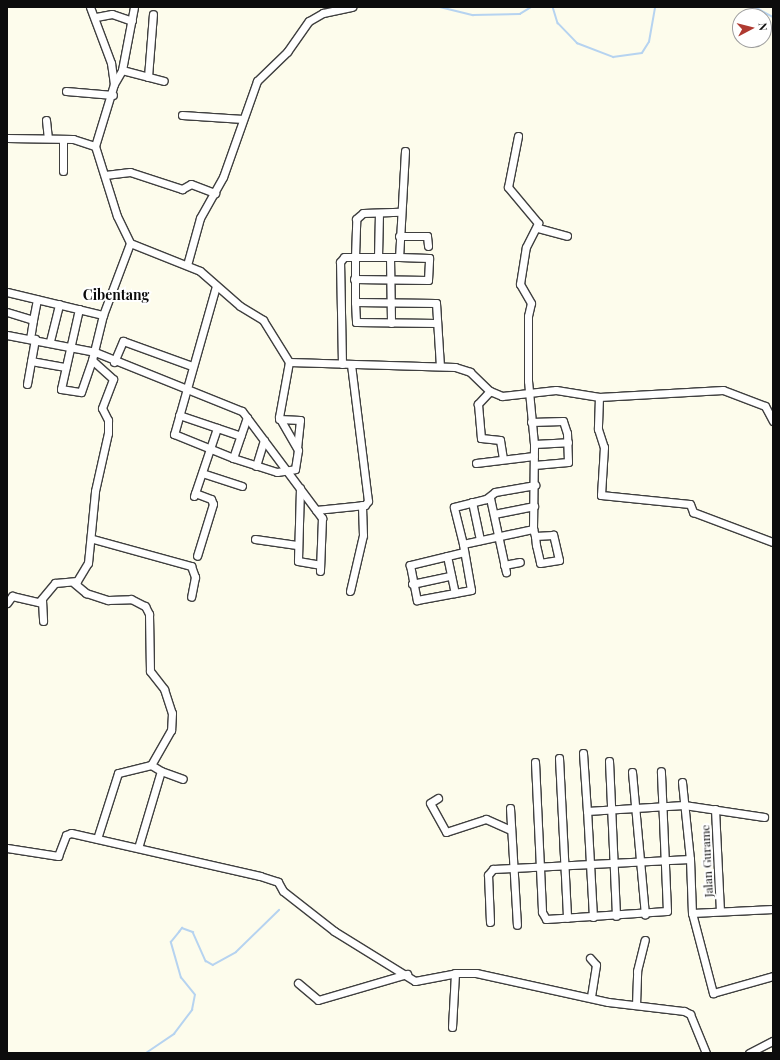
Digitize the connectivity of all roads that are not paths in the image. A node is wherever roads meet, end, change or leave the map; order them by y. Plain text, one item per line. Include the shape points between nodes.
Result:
1 (90, 7) edge
2 (134, 7) edge
3 (352, 7) edge
4 (153, 14) dead end
5 (96, 17) junction
6 (132, 21) junction
7 (122, 70) junction
8 (148, 78) junction
9 (164, 81) dead end
10 (114, 84) junction
11 (66, 91) dead end
12 (113, 95) junction
13 (182, 115) dead end
14 (243, 119) junction
15 (46, 120) dead end
16 (518, 136) dead end
17 (7, 138) edge
18 (48, 138) junction
19 (63, 139) junction
20 (95, 146) junction
21 (405, 151) dead end
22 (63, 171) dead end
23 (105, 175) junction
24 (215, 193) junction
25 (400, 212) junction
26 (379, 213) junction
27 (538, 228) junction
28 (399, 236) junction
29 (567, 236) dead end
30 (130, 243) junction
31 (428, 246) dead end
32 (355, 257) junction
33 (378, 257) junction
34 (390, 257) junction
35 (399, 257) junction
36 (187, 265) junction
37 (354, 279) junction
38 (390, 280) junction
39 (216, 286) junction
40 (7, 292) edge
41 (38, 299) junction
42 (355, 302) junction
43 (391, 302) junction
44 (58, 304) junction
45 (79, 309) junction
46 (7, 312) edge
47 (103, 315) junction
48 (33, 320) junction
49 (391, 323) junction
50 (437, 323) junction
51 (7, 335) edge
52 (32, 339) junction
53 (50, 341) junction
54 (70, 346) junction
55 (95, 352) junction
56 (92, 360) junction
57 (31, 361) junction
58 (114, 362) junction
59 (289, 362) junction
60 (342, 364) junction
61 (351, 365) junction
62 (192, 366) junction
63 (440, 366) junction
64 (65, 367) junction
65 (27, 384) dead end
66 (187, 388) junction
67 (490, 392) junction
68 (529, 392) junction
69 (599, 397) junction
70 (179, 415) junction
71 (247, 417) junction
72 (279, 419) junction
73 (773, 421) edge
74 (530, 422) junction
75 (217, 428) junction
76 (241, 436) junction
77 (264, 440) junction
78 (568, 442) junction
79 (534, 444) junction
80 (297, 447) junction
81 (210, 450) junction
82 (534, 456) junction
83 (233, 458) junction
84 (503, 459) junction
85 (476, 462) dead end
86 (534, 465) junction
87 (256, 466) junction
88 (288, 472) junction
89 (202, 473) junction
90 (535, 485) junction
91 (242, 486) dead end
92 (300, 488) junction
93 (490, 498) junction
94 (472, 502) junction
95 (362, 505) junction
96 (534, 506) junction
97 (316, 510) junction
98 (494, 514) junction
99 (534, 533) junction
100 (498, 536) junction
101 (93, 539) junction
102 (255, 539) dead end
103 (480, 540) junction
104 (773, 542) edge
105 (463, 544) junction
106 (297, 545) junction
107 (464, 552) junction
108 (197, 556) dead end
109 (447, 556) junction
110 (520, 562) dead end
111 (451, 576) junction
112 (74, 583) junction
113 (412, 584) junction
114 (350, 591) dead end
115 (455, 593) junction
116 (9, 596) edge
117 (191, 597) dead end
118 (42, 600) junction
119 (7, 603) edge
120 (42, 621) dead end
121 (582, 753) dead end
122 (559, 758) dead end
123 (609, 761) dead end
124 (534, 762) dead end
125 (151, 765) junction
126 (160, 771) junction
127 (661, 771) dead end
128 (632, 772) dead end
129 (183, 779) dead end
130 (682, 782) dead end
131 (438, 798) dead end
132 (684, 805) junction
133 (663, 806) junction
134 (510, 808) dead end
135 (636, 808) junction
136 (611, 809) junction
137 (715, 809) junction
138 (587, 811) junction
139 (764, 817) dead end
140 (511, 830) junction
141 (97, 839) junction
142 (7, 848) edge
143 (138, 848) junction
144 (690, 859) junction
145 (666, 860) junction
146 (640, 862) junction
147 (614, 863) junction
148 (590, 864) junction
149 (565, 865) junction
150 (540, 867) junction
151 (514, 868) junction
152 (773, 909) edge
153 (720, 911) junction
154 (692, 913) junction
155 (645, 914) junction
156 (616, 916) junction
157 (593, 917) junction
158 (567, 918) junction
159 (490, 922) dead end
160 (517, 925) dead end
161 (644, 940) dead end
162 (590, 958) dead end
163 (455, 973) junction
164 (407, 974) junction
165 (773, 976) edge
166 (298, 983) dead end
167 (591, 997) junction
168 (636, 1004) junction
169 (452, 1027) dead end
170 (773, 1042) edge
171 (706, 1053) edge
172 (749, 1053) edge

1 - 5 street
2 - 6 street
3 - 14 street via 323,13 309,21 286,52 257,81
4 - 8 street
5 - 6 street via 112,14
5 - 10 street via 111,63
6 - 7 street
7 - 8 street
7 - 10 street
8 - 9 street
10 - 12 street
11 - 12 street
12 - 20 street
13 - 14 street
14 - 24 street via 237,142
15 - 18 street
16 - 27 street via 508,187 535,216
17 - 18 street
18 - 19 street
19 - 20 street
19 - 22 street
20 - 23 street
21 - 25 street
23 - 24 street via 130,172 182,189 191,184
23 - 30 street via 117,216
24 - 36 street via 200,218
25 - 26 street
25 - 28 street
26 - 32 street via 358,215
26 - 33 street
27 - 29 street
27 - 68 street via 526,247 520,275 520,290 531,303 528,316
28 - 31 street via 427,236
28 - 35 street
30 - 36 street
30 - 47 street
32 - 33 street
32 - 37 street
32 - 60 street via 344,257 340,262
33 - 34 street
34 - 35 street
34 - 38 street
35 - 38 street via 429,258 429,279
36 - 39 street via 200,271
37 - 38 street
37 - 42 street
38 - 43 street
39 - 59 street via 263,320
39 - 62 street
40 - 41 street
41 - 44 street
41 - 48 street
42 - 43 street
42 - 49 street via 356,322
43 - 49 street
43 - 50 street via 434,302 438,308
44 - 45 street
44 - 53 street
45 - 47 street
45 - 54 street
46 - 48 street
47 - 55 street
48 - 52 street
49 - 50 street
50 - 63 street
51 - 52 street
52 - 53 street
52 - 57 street
53 - 54 street
54 - 55 street
54 - 64 street
55 - 56 street
55 - 58 street
56 - 64 street via 81,392 61,389
56 - 101 street via 113,379 102,408 108,420 108,433 95,490
57 - 64 street
57 - 65 street
58 - 62 street via 123,340
58 - 66 street
59 - 60 street
59 - 72 street
60 - 61 street
61 - 63 street
61 - 95 street via 368,493 368,503
62 - 66 street
63 - 67 street via 470,372
66 - 70 street
66 - 71 street via 239,408
67 - 68 street via 502,396
67 - 84 street via 478,404 481,438 500,440
68 - 69 street via 556,390
68 - 74 street
69 - 73 street via 723,390 765,406
69 - 104 street via 598,429 604,447 601,495 690,504 693,512
70 - 75 street
70 - 81 street via 176,438
71 - 76 street
71 - 77 street
72 - 80 street
72 - 80 street via 300,420
74 - 78 street via 565,422
74 - 79 street
75 - 76 street
75 - 81 street
76 - 83 street
77 - 87 street
77 - 88 street
78 - 79 street
78 - 86 street via 568,462
79 - 82 street
80 - 88 street via 297,465
81 - 83 street
81 - 89 street
82 - 84 street
82 - 86 street
83 - 87 street
84 - 85 street
86 - 90 street
87 - 88 street
88 - 92 street
89 - 91 street
89 - 108 street via 195,495 212,499 213,504
90 - 93 street via 495,492
90 - 96 street
92 - 97 street
92 - 106 street
93 - 94 street
93 - 98 street
94 - 103 street
94 - 105 street via 454,507
95 - 97 street
95 - 114 street via 363,535
96 - 98 street
96 - 99 street
97 - 106 street via 323,520 320,568 299,562
98 - 100 street
99 - 99 street via 541,564 559,560 553,535
99 - 100 street
100 - 103 street
100 - 110 street via 505,569
101 - 112 street via 86,570
101 - 117 street via 191,566 195,577
102 - 106 street
103 - 105 street
105 - 107 street
107 - 109 street
107 - 115 street via 472,588
109 - 111 street
109 - 113 street via 410,565
111 - 113 street
111 - 115 street
112 - 118 street via 54,583
112 - 125 street via 86,593 108,600 138,601 148,611 150,672 164,689 172,719 171,730
113 - 115 street via 419,602
116 - 118 street
116 - 119 street
118 - 120 street
121 - 138 street
122 - 149 street
123 - 136 street
124 - 150 street
125 - 126 street
125 - 141 street via 118,773
126 - 129 street
126 - 143 street
127 - 133 street
128 - 135 street
130 - 132 street
131 - 140 street via 430,803 446,832 486,819
132 - 133 street
132 - 137 street
132 - 144 street
133 - 135 street
133 - 145 street
134 - 140 street
135 - 136 street
135 - 146 street
136 - 138 street
136 - 147 street
137 - 139 street
137 - 153 street, Jalan Gurame
138 - 148 street
140 - 151 street
141 - 142 street via 68,834 61,853 54,857
141 - 143 street
143 - 164 street via 274,880 282,891 334,931
144 - 145 street
144 - 154 street
145 - 146 street
145 - 155 street via 668,909
146 - 147 street
146 - 155 street
147 - 148 street
147 - 156 street
148 - 149 street
148 - 157 street
149 - 150 street
149 - 158 street
150 - 151 street
150 - 158 street via 542,916
151 - 159 street via 493,869 489,872
151 - 160 street
152 - 153 street
153 - 154 street
154 - 165 street via 713,993
155 - 156 street
156 - 157 street
157 - 158 street
161 - 168 street via 637,971
162 - 167 street via 596,964
163 - 164 street via 420,982
163 - 167 street via 476,973
163 - 169 street
164 - 166 street via 316,1000
167 - 168 street
168 - 171 street via 689,1013
170 - 172 street

